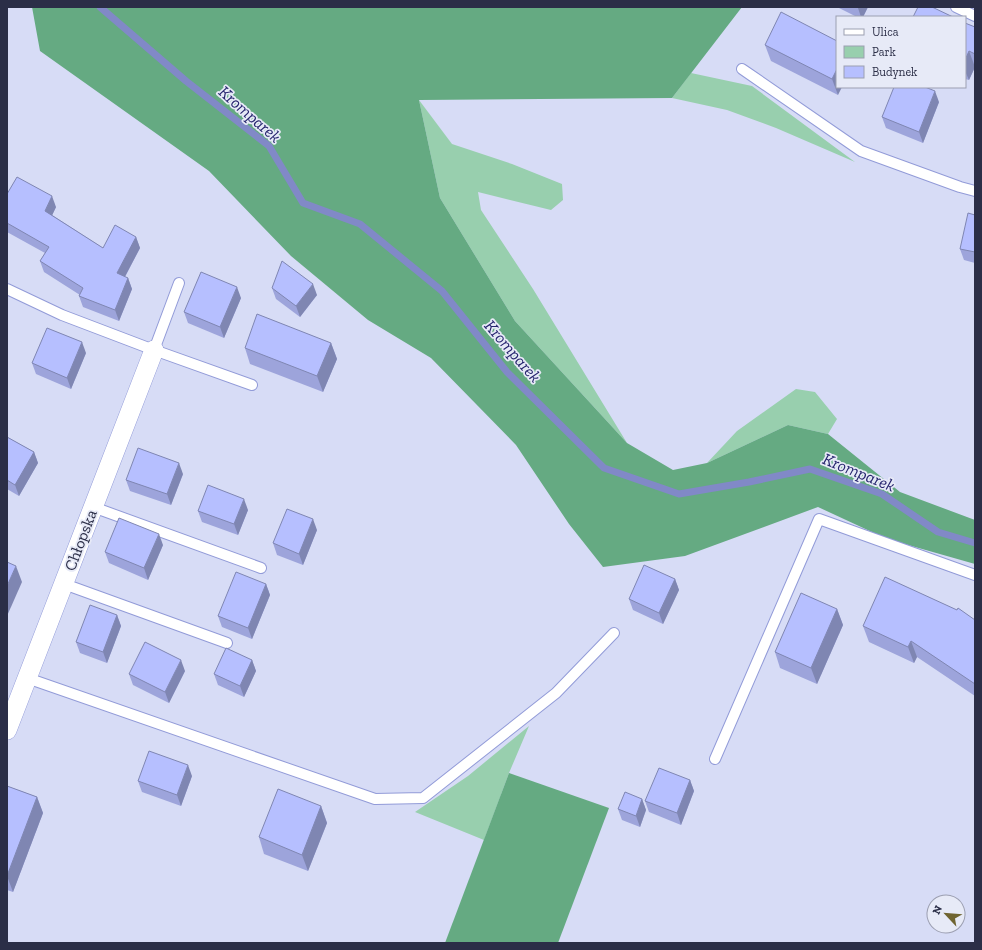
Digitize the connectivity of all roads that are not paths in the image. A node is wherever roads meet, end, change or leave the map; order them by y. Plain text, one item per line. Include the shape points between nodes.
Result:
1 (956, 7) edge
2 (975, 16) edge
3 (742, 69) dead end
4 (975, 191) edge
5 (179, 283) dead end
6 (7, 289) edge
7 (154, 350) junction
8 (252, 385) dead end
9 (93, 507) junction
10 (261, 568) dead end
11 (975, 575) edge
12 (64, 584) junction
13 (614, 634) dead end
14 (227, 643) dead end
15 (27, 678) junction
16 (9, 718) edge
17 (715, 759) dead end

1 - 2 lane
3 - 4 lane via 861,151
5 - 7 lane
6 - 7 lane via 62,315
7 - 8 lane
7 - 9 street, Chłopska
9 - 10 lane
9 - 12 street, Chłopska
11 - 17 lane via 819,519
12 - 14 lane
12 - 15 street, Chłopska
13 - 15 lane via 556,693 423,798 375,799
15 - 16 street, Chłopska

